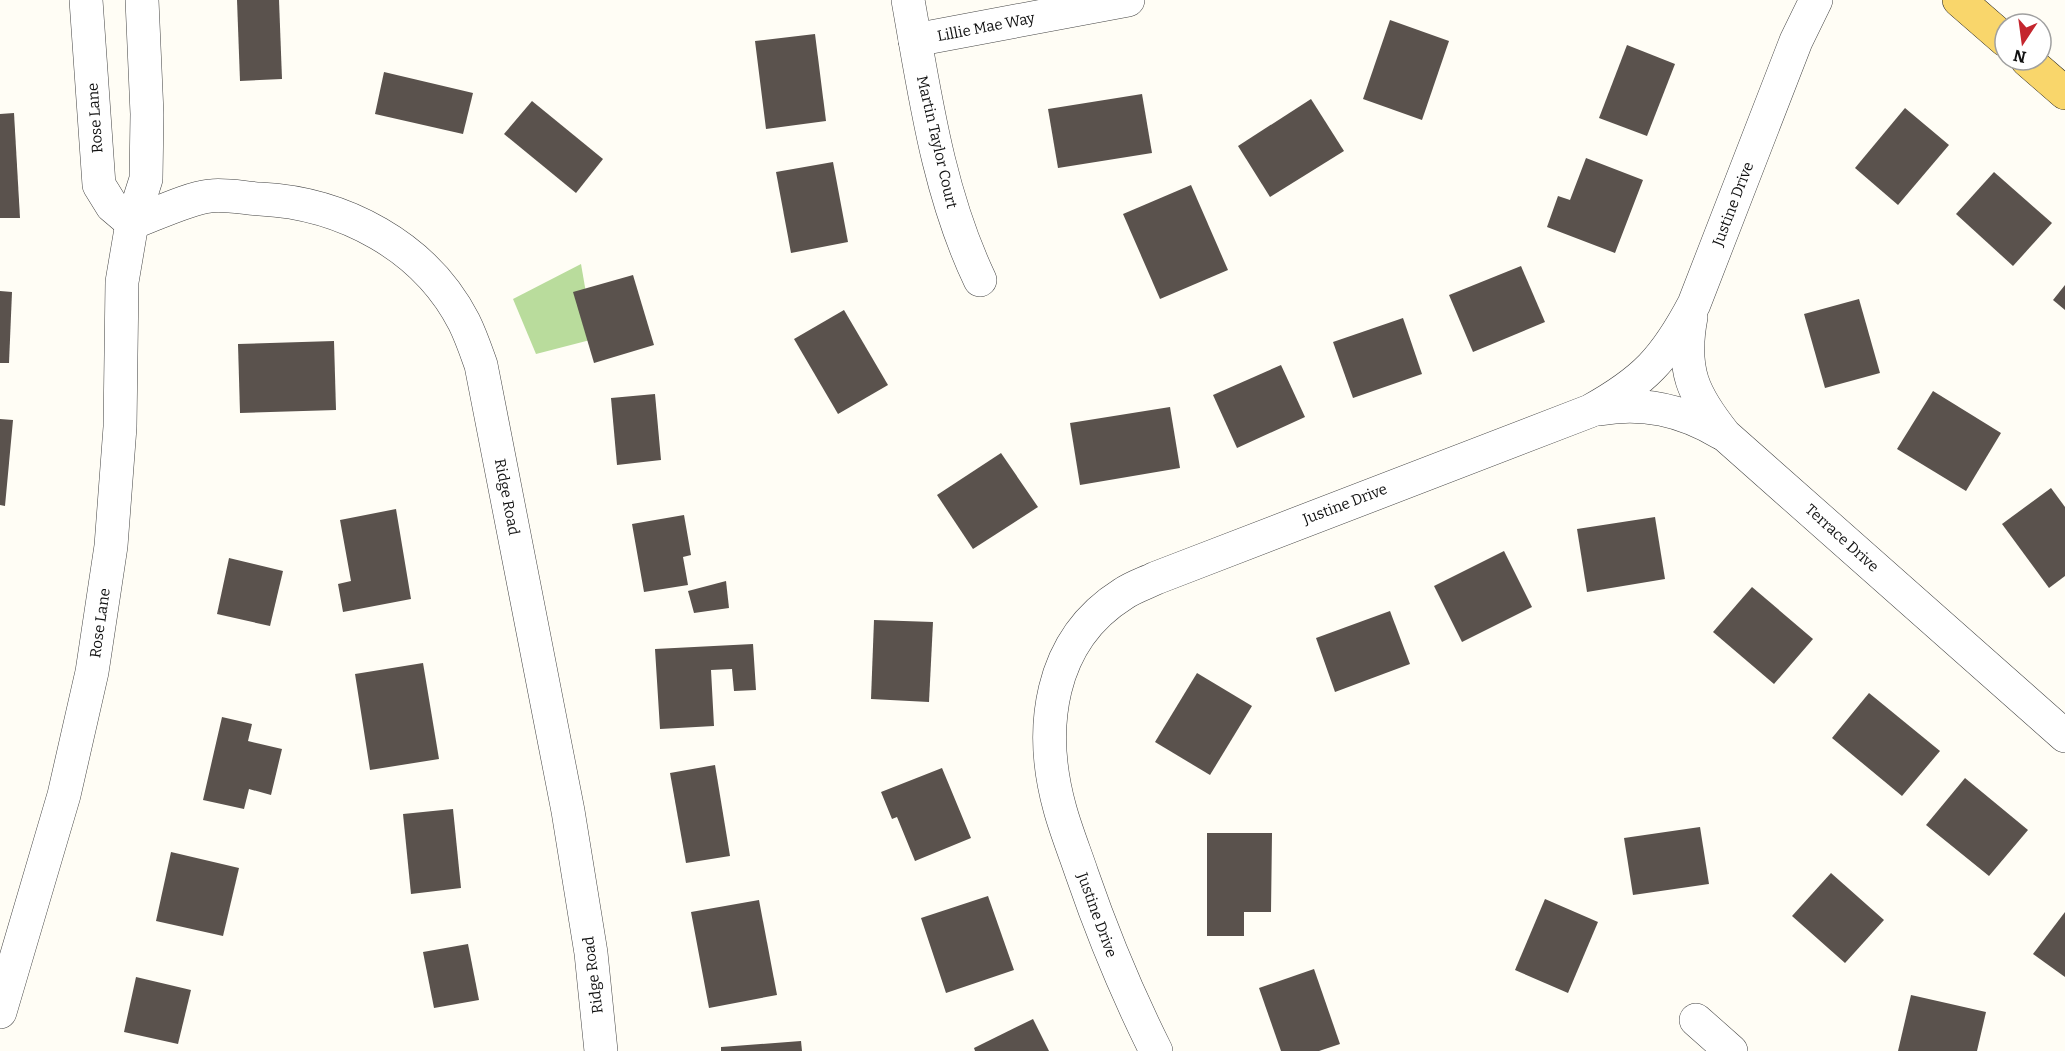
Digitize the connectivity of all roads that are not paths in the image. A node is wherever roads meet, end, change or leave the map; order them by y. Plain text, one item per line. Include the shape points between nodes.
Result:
1 (86, 0) edge
2 (142, 0) edge
3 (908, 0) edge
4 (1128, 0) edge
5 (1816, 0) edge
6 (1959, 0) edge
7 (1993, 30) edge
8 (915, 40) junction
9 (2041, 72) edge
10 (2065, 93) edge
11 (132, 223) junction
12 (980, 280) dead end
13 (1694, 304) junction
14 (1590, 411) junction
15 (1725, 435) junction
16 (2065, 736) edge
17 (0, 1012) edge
18 (1696, 1020) dead end
19 (601, 1051) edge
20 (1156, 1051) edge
21 (1731, 1051) edge

1 - 11 street, Rose Lane via 99,185 112,206
2 - 11 street, Rose Lane via 146,179
3 - 8 street, Martin Taylor Court
4 - 8 street, Lillie Mae Way
5 - 13 street, Justine Drive via 1796,41
6 - 7 main road
8 - 12 street, Martin Taylor Court via 946,193
9 - 10 main road
11 - 17 street, Rose Lane via 122,282 120,427 111,546 92,672 64,795
11 - 19 street, Ridge Road via 209,196 284,200 327,209 370,227 408,253 439,284 464,322 482,365 563,786 591,953
13 - 14 street, Justine Drive via 1657,363 1626,391
13 - 15 street, Terrace Drive via 1686,344 1689,372 1703,407
14 - 15 street via 1619,406 1659,407 1696,418
14 - 20 street, Justine Drive via 1156,578 1123,594 1091,621 1069,652 1058,674 1049,712 1050,753 1059,808 1103,936
15 - 16 street, Terrace Drive
18 - 21 street

